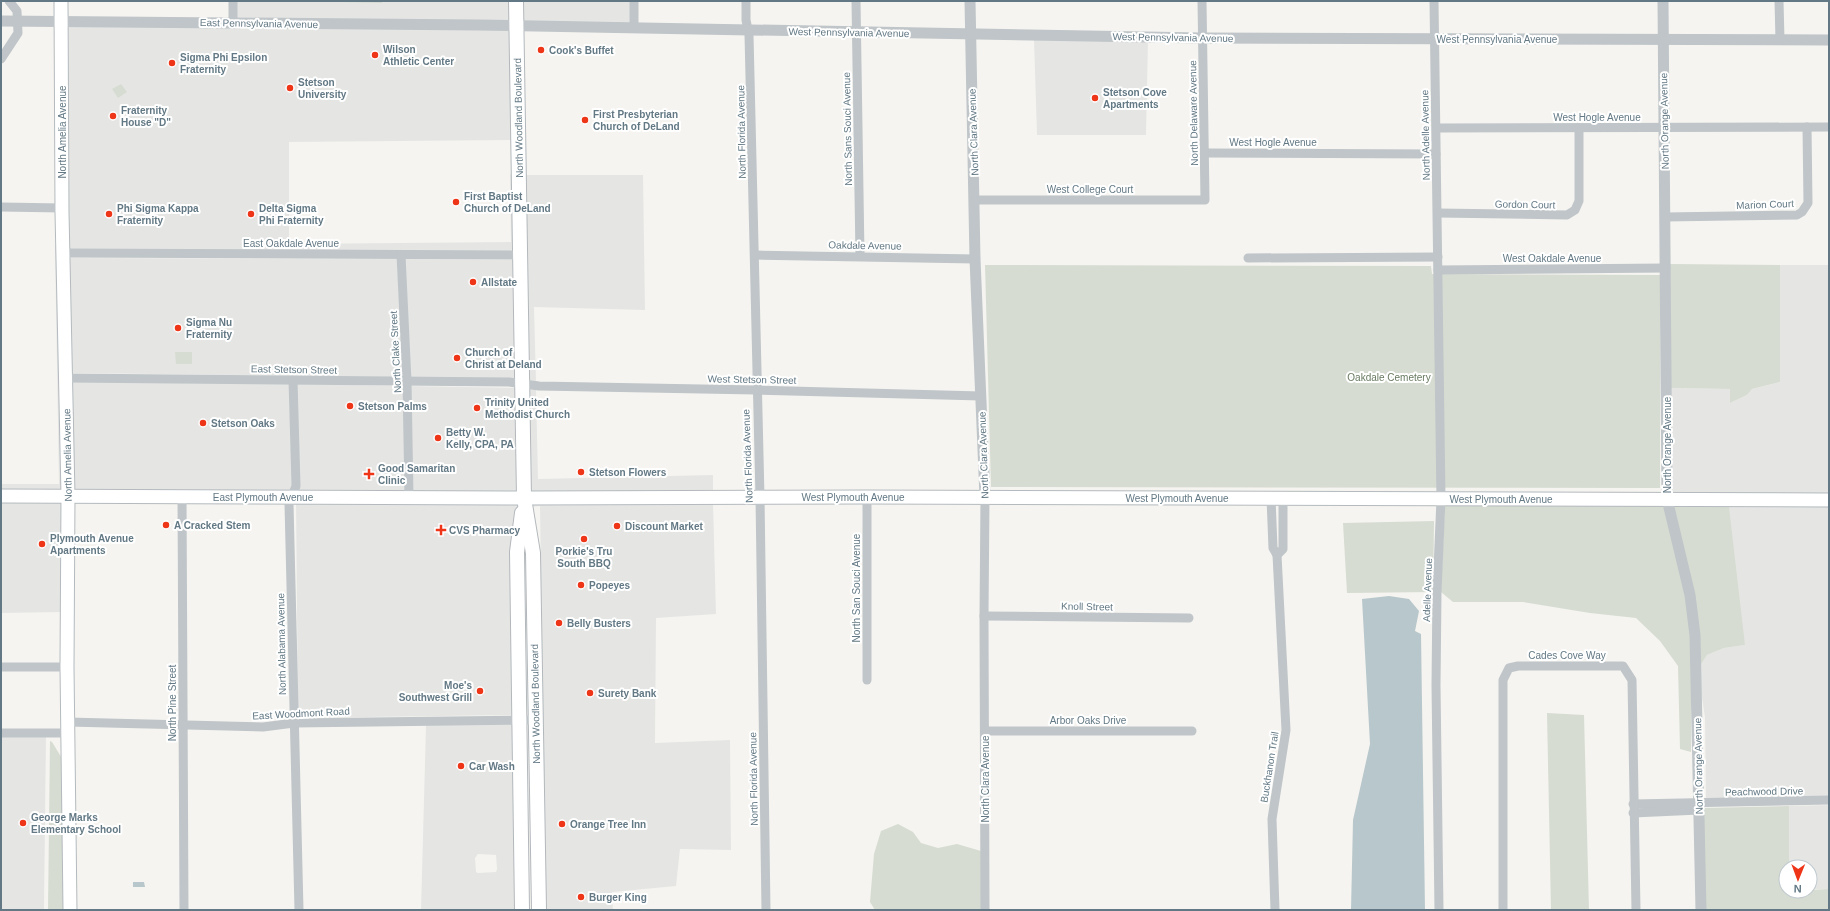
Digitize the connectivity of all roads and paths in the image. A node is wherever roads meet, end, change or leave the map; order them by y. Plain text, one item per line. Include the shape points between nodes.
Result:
1 (9, 1) edge
2 (61, 1) edge
3 (233, 1) edge
4 (516, 1) edge
5 (634, 1) edge
6 (746, 1) edge
7 (856, 1) edge
8 (970, 1) edge
9 (1202, 1) edge
10 (1434, 1) edge
11 (1663, 1) edge
12 (1779, 1) edge
13 (1, 21) edge
14 (17, 21) junction
15 (61, 21) junction
16 (233, 23) junction
17 (516, 26) junction
18 (634, 28) junction
19 (747, 30) junction
20 (856, 32) junction
21 (971, 34) junction
22 (1202, 38) junction
23 (1435, 39) junction
24 (1663, 39) junction
25 (1780, 40) junction
26 (1829, 40) edge
27 (1, 59) edge
28 (1664, 127) junction
29 (1807, 127) junction
30 (1829, 127) edge
31 (1437, 128) junction
32 (1579, 128) junction
33 (1205, 153) junction
34 (1436, 154) junction
35 (975, 200) junction
36 (1205, 200) joint
37 (1, 207) edge
38 (62, 208) junction
39 (1438, 213) junction
40 (1665, 217) junction
41 (63, 253) junction
42 (400, 255) junction
43 (520, 255) junction
44 (755, 255) junction
45 (860, 256) junction
46 (1438, 257) junction
47 (1248, 258) dead end
48 (975, 260) junction
49 (1666, 268) junction
50 (1438, 270) junction
51 (65, 378) junction
52 (293, 380) junction
53 (408, 381) junction
54 (522, 384) junction
55 (756, 390) junction
56 (981, 396) junction
57 (1, 496) edge
58 (68, 496) junction
59 (182, 496) junction
60 (292, 497) junction
61 (409, 497) junction
62 (760, 497) junction
63 (867, 497) junction
64 (985, 497) junction
65 (524, 498) junction
66 (1277, 498) junction
67 (1441, 499) junction
68 (1667, 499) junction
69 (1829, 500) edge
70 (984, 616) junction
71 (1189, 618) dead end
72 (1, 667) edge
73 (67, 667) junction
74 (867, 680) dead end
75 (519, 720) junction
76 (535, 720) junction
77 (294, 723) junction
78 (183, 726) junction
79 (68, 727) junction
80 (985, 731) junction
81 (1192, 731) dead end
82 (1, 733) edge
83 (1829, 800) edge
84 (1699, 806) junction
85 (1633, 809) junction
86 (70, 910) edge
87 (184, 910) edge
88 (299, 910) edge
89 (522, 910) edge
90 (539, 910) edge
91 (766, 910) edge
92 (985, 910) edge
93 (1276, 910) edge
94 (1439, 910) edge
95 (1503, 910) edge
96 (1636, 910) edge
97 (1701, 910) edge

1 - 14 street via 17,11
2 - 15 main road, North Amelia Avenue
3 - 16 street
4 - 17 main road, North Woodland Boulevard
5 - 18 street
6 - 19 street, North Florida Avenue
7 - 20 street, North Sans Souci Avenue
8 - 21 street, North Clara Avenue
9 - 22 street, North Delaware Avenue
10 - 23 street, North Adelle Avenue
11 - 24 street, North Orange Avenue
12 - 25 street
13 - 14 street, East Pennsylvania Avenue
14 - 15 street, East Pennsylvania Avenue
14 - 27 street via 18,32
15 - 16 street, East Pennsylvania Avenue
15 - 38 main road, North Amelia Avenue
16 - 17 street, East Pennsylvania Avenue
17 - 18 street, West Pennsylvania Avenue
17 - 43 main road, North Woodland Boulevard
18 - 19 street, West Pennsylvania Avenue
19 - 20 street, West Pennsylvania Avenue
19 - 44 street, North Florida Avenue
20 - 21 street, West Pennsylvania Avenue
20 - 45 street, North Sans Souci Avenue
21 - 22 street, West Pennsylvania Avenue
21 - 35 street, North Clara Avenue
22 - 23 street, West Pennsylvania Avenue
22 - 33 street, North Delaware Avenue
23 - 24 street, West Pennsylvania Avenue
23 - 31 street, North Adelle Avenue
24 - 25 street, West Pennsylvania Avenue
24 - 28 street, North Orange Avenue
25 - 26 street, West Pennsylvania Avenue
28 - 29 street, West Hogle Avenue
28 - 32 street, West Hogle Avenue
28 - 40 street, North Orange Avenue
29 - 30 street, West Hogle Avenue
29 - 40 street, Marion Court via 1808,203 1802,212 1797,215
31 - 32 street, West Hogle Avenue
31 - 34 street, North Adelle Avenue
32 - 39 street, Gordon Court via 1579,201 1575,210 1567,215
33 - 34 street, West Hogle Avenue
33 - 36 street, North Delaware Avenue
34 - 39 street, North Adelle Avenue
35 - 36 street, West College Court
35 - 48 street, North Clara Avenue
37 - 38 street
38 - 41 main road, North Amelia Avenue
39 - 46 street, North Adelle Avenue
40 - 49 street, North Orange Avenue
41 - 42 street, East Oakdale Avenue
41 - 51 main road, North Amelia Avenue
42 - 43 street, East Oakdale Avenue
42 - 53 street, North Clake Street
43 - 54 main road, North Woodland Boulevard
44 - 45 street, Oakdale Avenue
44 - 55 street, North Florida Avenue
45 - 48 street, Oakdale Avenue
46 - 47 street
46 - 50 street, North Adelle Avenue
48 - 56 street, North Clara Avenue
49 - 50 street, West Oakdale Avenue
49 - 68 street, North Orange Avenue
50 - 67 street, Adelle Avenue
51 - 52 street, East Stetson Street
51 - 58 main road, North Amelia Avenue
52 - 53 street, East Stetson Street
52 - 60 street, North Alabama Avenue via 296,486
53 - 54 street, East Stetson Street
53 - 61 street, North Clake Street
54 - 55 street, West Stetson Street
54 - 65 main road, North Woodland Boulevard
55 - 56 street, West Stetson Street
55 - 62 street, North Florida Avenue
56 - 64 street, North Clara Avenue
57 - 58 main road, East Plymouth Avenue
58 - 59 main road, East Plymouth Avenue
58 - 73 main road, North Amelia Avenue
59 - 60 main road, East Plymouth Avenue
59 - 78 street, North Pine Street
60 - 61 main road, East Plymouth Avenue
60 - 77 street, North Alabama Avenue via 289,504
61 - 65 main road, East Plymouth Avenue
62 - 63 main road, West Plymouth Avenue
62 - 65 main road, West Plymouth Avenue
62 - 91 street, North Florida Avenue
63 - 64 main road, West Plymouth Avenue
63 - 74 street, North San Souci Avenue
64 - 66 main road, West Plymouth Avenue
64 - 70 street, North Clara Avenue
65 - 75 main road, North Woodland Boulevard via 517,552
65 - 76 main road, North Woodland Boulevard via 533,553
66 - 67 main road, West Plymouth Avenue
66 - 93 street, Buckhanon Trail via 1274,548 1277,555 1286,730 1272,819
67 - 68 main road, West Plymouth Avenue
67 - 94 street, Adelle Avenue via 1436,685
68 - 69 main road, West Plymouth Avenue
68 - 84 street, North Orange Avenue via 1690,595 1695,635
70 - 71 street, Knoll Street
70 - 80 street, North Clara Avenue
72 - 73 street
73 - 79 main road, North Amelia Avenue
75 - 76 street, East Woodmont Road
75 - 77 street, East Woodmont Road
75 - 89 main road, North Woodland Boulevard
76 - 90 main road, North Woodland Boulevard
77 - 78 street, East Woodmont Road via 263,727
77 - 88 street, North Alabama Avenue
78 - 79 street, East Woodmont Road
78 - 87 street, North Pine Street
79 - 82 street, East Woodmont Road
79 - 86 main road, North Amelia Avenue
80 - 81 street, Arbor Oaks Drive
80 - 92 street, North Clara Avenue
83 - 84 street, Peachwood Drive
84 - 85 street, Peachwood Drive
84 - 97 street, North Orange Avenue
85 - 95 street, Cades Cove Way via 1632,680 1623,666 1509,668 1503,680
85 - 96 street, Cades Cove Way

